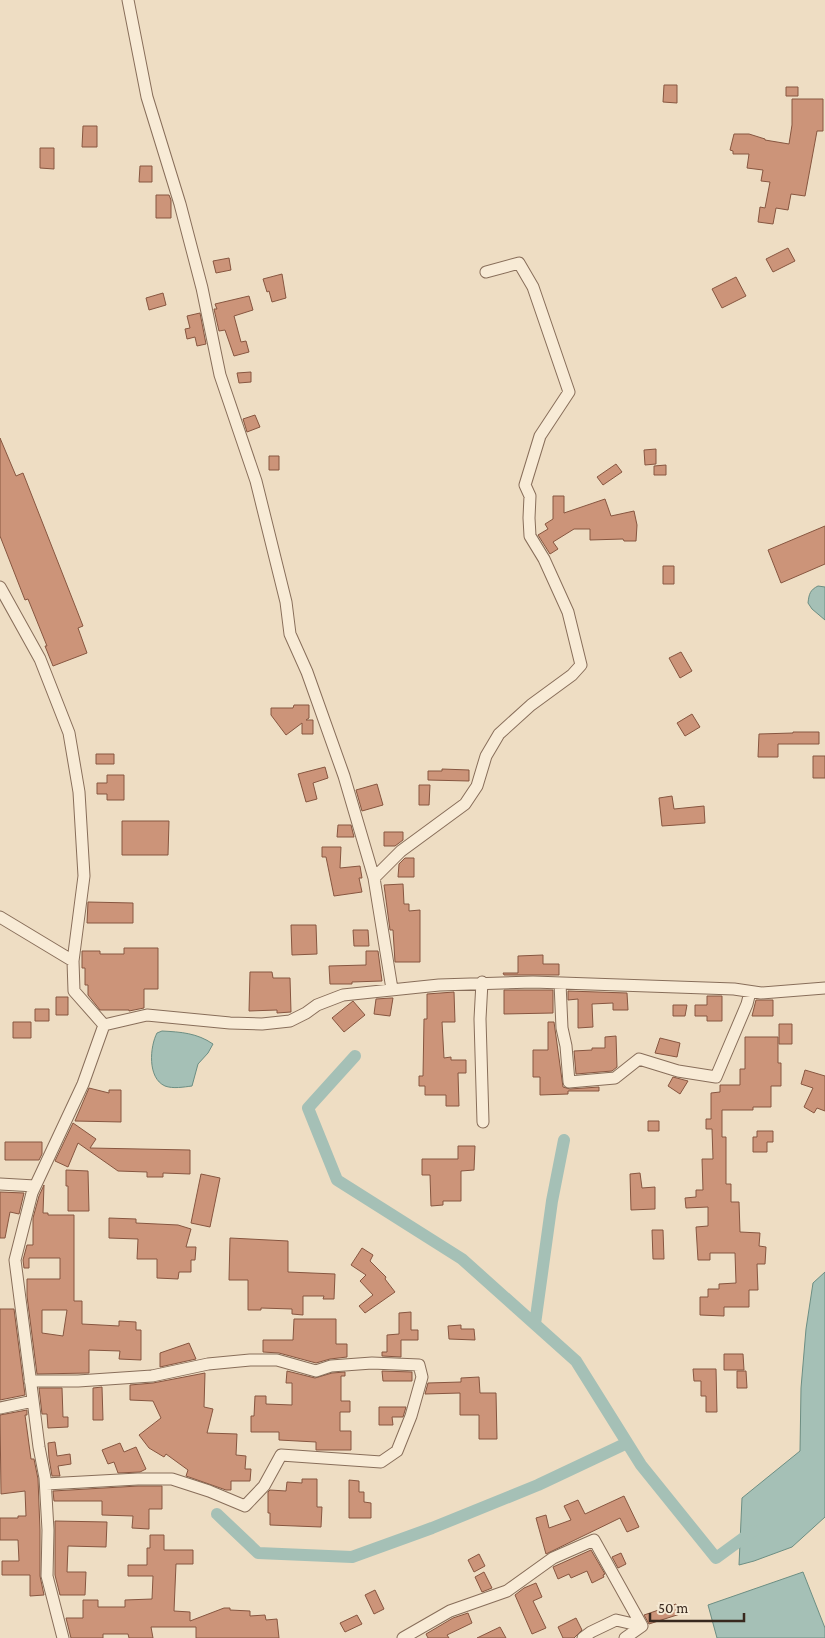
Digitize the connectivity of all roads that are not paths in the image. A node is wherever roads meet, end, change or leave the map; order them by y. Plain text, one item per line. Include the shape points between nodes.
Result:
1 (128, 0) edge
2 (486, 272) dead end
3 (0, 587) edge
4 (374, 878) junction
5 (0, 916) edge
6 (73, 961) junction
7 (482, 982) junction
8 (560, 983) junction
9 (825, 988) edge
10 (392, 989) junction
11 (750, 992) junction
12 (104, 1025) junction
13 (482, 1122) dead end
14 (0, 1184) edge
15 (35, 1186) junction
16 (30, 1381) junction
17 (33, 1401) junction
18 (0, 1408) edge
19 (46, 1484) junction
20 (642, 1626) junction
21 (63, 1638) edge
22 (403, 1638) edge
23 (583, 1638) edge
24 (625, 1638) edge

1 - 4 street via 147,97 180,204 220,375 256,481 286,602 290,634 344,776
2 - 4 street via 519,263 533,287 569,392 540,436 525,485 530,496 530,536 568,612 581,665 499,734 486,756 477,786 465,804 401,851
3 - 6 street via 40,659 69,733 79,792 84,876
4 - 10 street
5 - 6 street
6 - 12 street via 74,991
7 - 8 street
7 - 10 street
7 - 13 street
8 - 11 street
8 - 11 street via 569,1082 615,1078 639,1059 678,1072 716,1077
9 - 11 street
10 - 12 street via 344,995 290,1020 262,1024 147,1015
12 - 15 street via 83,1084
14 - 15 street
15 - 16 street via 15,1260
16 - 17 street
16 - 19 street via 152,1376 208,1364 276,1360 316,1371 331,1366 372,1363 419,1365 422,1377 397,1451 381,1462 280,1455 264,1486 245,1506 172,1479
17 - 18 street
17 - 19 street
19 - 21 street via 47,1576
20 - 22 street via 594,1540 553,1558 506,1590 450,1611
20 - 23 street via 616,1620
20 - 24 street

